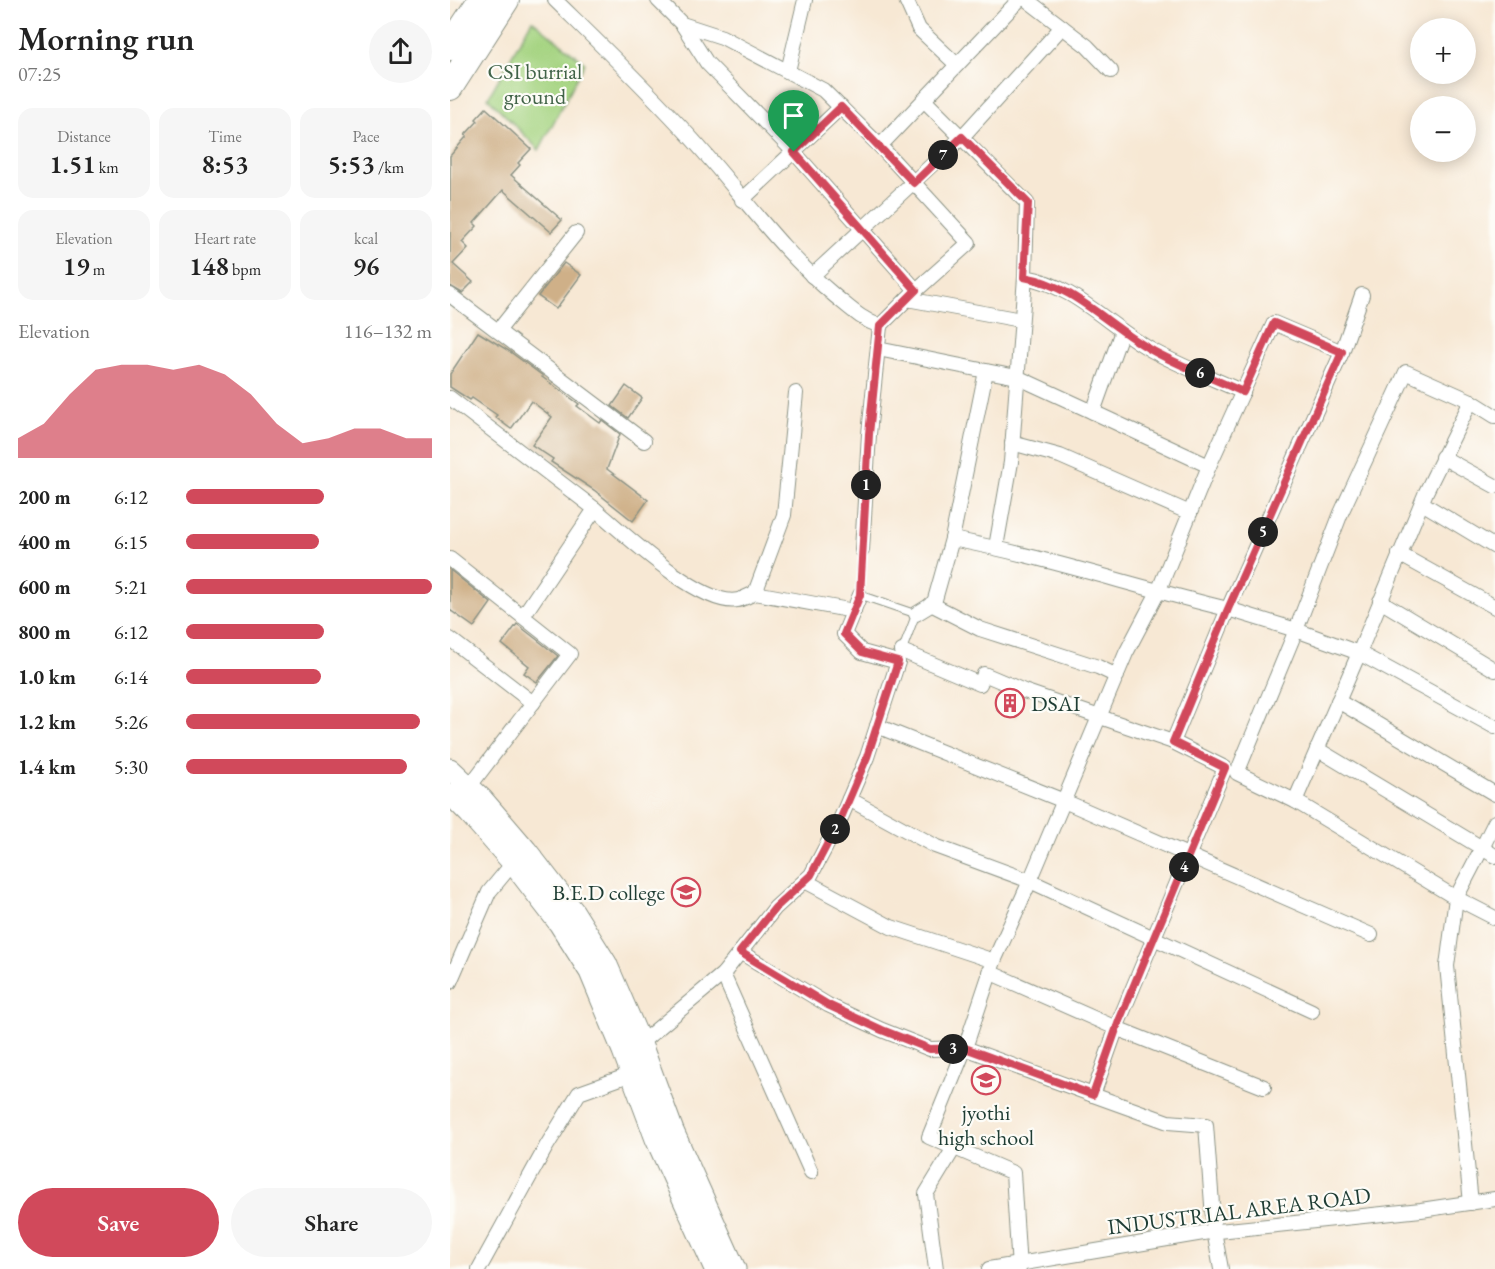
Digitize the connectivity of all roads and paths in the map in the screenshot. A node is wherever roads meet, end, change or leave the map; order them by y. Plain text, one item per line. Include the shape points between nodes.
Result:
1 (480, 0) edge
2 (506, 0) edge
3 (555, 0) edge
4 (658, 0) edge
5 (805, 0) edge
6 (906, 0) edge
7 (1018, 0) edge
8 (1028, 0) edge
9 (682, 24) junction
10 (1062, 27) junction
11 (957, 65) junction
12 (454, 68) edge
13 (788, 71) junction
14 (1111, 71) dead end
15 (924, 99) junction
16 (841, 107) junction
17 (962, 137) junction
18 (880, 146) junction
19 (794, 152) junction
20 (914, 183) junction
21 (742, 200) junction
22 (863, 231) junction
23 (576, 233) dead end
24 (812, 276) junction
25 (1024, 277) junction
26 (450, 295) edge
27 (911, 295) junction
28 (1362, 296) dead end
29 (1021, 320) junction
30 (880, 326) junction
31 (498, 331) junction
32 (1122, 331) junction
33 (878, 349) junction
34 (1342, 352) junction
35 (986, 371) junction
36 (1017, 377) junction
37 (1243, 392) junction
38 (796, 393) dead end
39 (450, 398) edge
40 (1471, 401) junction
41 (1093, 412) junction
42 (1495, 416) edge
43 (644, 441) dead end
44 (1012, 443) junction
45 (1442, 457) junction
46 (1209, 466) junction
47 (1495, 486) edge
48 (1422, 503) junction
49 (595, 509) junction
50 (1190, 513) junction
51 (952, 539) junction
52 (996, 547) junction
53 (1495, 547) edge
54 (862, 550) joint
55 (1399, 554) junction
56 (450, 559) edge
57 (1158, 592) junction
58 (755, 593) junction
59 (860, 595) junction
60 (1380, 601) junction
61 (931, 604) junction
62 (1495, 608) edge
63 (1228, 609) junction
64 (854, 611) junction
65 (916, 614) junction
66 (523, 616) junction
67 (1296, 630) junction
68 (450, 639) edge
69 (1359, 653) junction
70 (900, 656) junction
71 (1495, 670) edge
72 (1117, 676) junction
73 (1338, 701) junction
74 (533, 703) junction
75 (1100, 717) junction
76 (877, 726) junction
77 (1495, 727) edge
78 (1173, 742) junction
79 (1317, 749) junction
80 (450, 769) edge
81 (1231, 770) junction
82 (460, 791) edge
83 (1495, 794) edge
84 (849, 799) junction
85 (1064, 801) junction
86 (1295, 801) junction
87 (1495, 822) edge
88 (1482, 848) junction
89 (519, 856) junction
90 (1189, 856) junction
91 (1495, 856) edge
92 (1030, 880) junction
93 (805, 881) junction
94 (1456, 898) junction
95 (1495, 918) edge
96 (1371, 936) dead end
97 (1155, 938) junction
98 (740, 952) junction
99 (992, 966) junction
100 (723, 974) junction
101 (450, 982) edge
102 (1312, 1011) dead end
103 (1116, 1028) junction
104 (632, 1048) junction
105 (965, 1048) junction
106 (632, 1074) junction
107 (1264, 1087) dead end
108 (1093, 1095) junction
109 (954, 1148) junction
110 (811, 1172) dead end
111 (1495, 1199) edge
112 (1471, 1203) junction
113 (1214, 1231) junction
114 (1019, 1267) edge
115 (479, 1269) edge
116 (715, 1269) edge
117 (735, 1269) edge
118 (936, 1269) edge
119 (989, 1269) edge
120 (1221, 1269) edge

1 - 12 highway
2 - 12 highway
3 - 21 street via 634,76
4 - 9 street
5 - 13 street
6 - 11 street via 919,28
7 - 11 street
8 - 10 street
9 - 13 street via 722,37
9 - 19 street via 707,63
10 - 14 street
10 - 17 street
11 - 15 street
13 - 16 street via 823,90
15 - 17 street
15 - 18 street
16 - 18 street
16 - 19 street
17 - 20 street
17 - 25 street via 1028,203
18 - 20 street
19 - 21 street
19 - 22 street
20 - 22 street
20 - 27 street via 969,243
21 - 24 street
22 - 24 street
22 - 27 street
23 - 31 street
24 - 30 street via 865,321
25 - 29 street
25 - 32 street via 1042,280 1078,298
26 - 31 street
27 - 29 street
27 - 30 street
28 - 34 street
29 - 36 street
30 - 33 street
31 - 43 street
32 - 37 street via 1154,352
32 - 41 street
33 - 35 street
33 - 54 street
34 - 37 street via 1274,323
34 - 63 street
35 - 36 street
35 - 51 street
36 - 41 street
36 - 44 street
37 - 46 street
38 - 58 street via 784,514
39 - 49 street
40 - 42 street
40 - 45 street
40 - 67 street via 1406,372 1341,513
41 - 46 street
44 - 50 street via 1060,456
44 - 52 street
45 - 47 street
45 - 48 street
46 - 50 street
48 - 53 street
48 - 55 street
49 - 58 street via 671,574 717,598 737,601
49 - 66 street
50 - 57 street
51 - 52 street
51 - 61 street
52 - 57 street
54 - 59 lane
55 - 60 street
55 - 62 street
56 - 66 street
57 - 63 street
57 - 72 street
58 - 64 street
59 - 64 street
59 - 65 lane
60 - 69 street
60 - 71 street
61 - 65 street
61 - 72 street via 980,629
63 - 67 street
63 - 78 street
64 - 70 street via 844,634 862,652
65 - 70 lane
66 - 74 street via 570,654
67 - 69 street
67 - 81 street
68 - 74 street
69 - 73 street
69 - 77 street
70 - 75 street via 980,684 984,674
70 - 76 street
72 - 75 street
73 - 79 street
73 - 83 street
74 - 82 street
75 - 78 street
75 - 85 street
76 - 84 street
76 - 85 street
78 - 81 street
79 - 86 street
79 - 88 street
80 - 82 main road
81 - 86 street
81 - 90 street
82 - 89 main road via 469,813
84 - 92 street via 935,846
84 - 93 street
85 - 90 street
85 - 92 street
86 - 94 street
87 - 88 street
88 - 91 street
88 - 94 street
89 - 101 street via 489,892
89 - 104 main road via 567,917 598,968
90 - 96 street
90 - 97 street
92 - 97 street
92 - 99 street
93 - 98 street via 775,908
93 - 99 street via 891,927
94 - 95 street
94 - 112 street via 1447,966
97 - 102 street
97 - 103 street
98 - 100 street
98 - 105 street via 828,1005 882,1030 930,1049
99 - 103 street
99 - 105 street
100 - 104 street
100 - 110 street
103 - 107 street
103 - 108 street
104 - 106 main road
104 - 117 main road
105 - 108 street
105 - 109 street via 929,1137
106 - 115 street via 579,1093
106 - 116 main road
108 - 113 street via 1168,1122 1206,1125
109 - 114 street via 1013,1173
109 - 118 street via 926,1194
111 - 112 street, INDUSTRIAL AREA ROAD
112 - 113 street, INDUSTRIAL AREA ROAD
113 - 114 street, INDUSTRIAL AREA ROAD
113 - 120 street
114 - 119 street, INDUSTRIAL AREA ROAD

